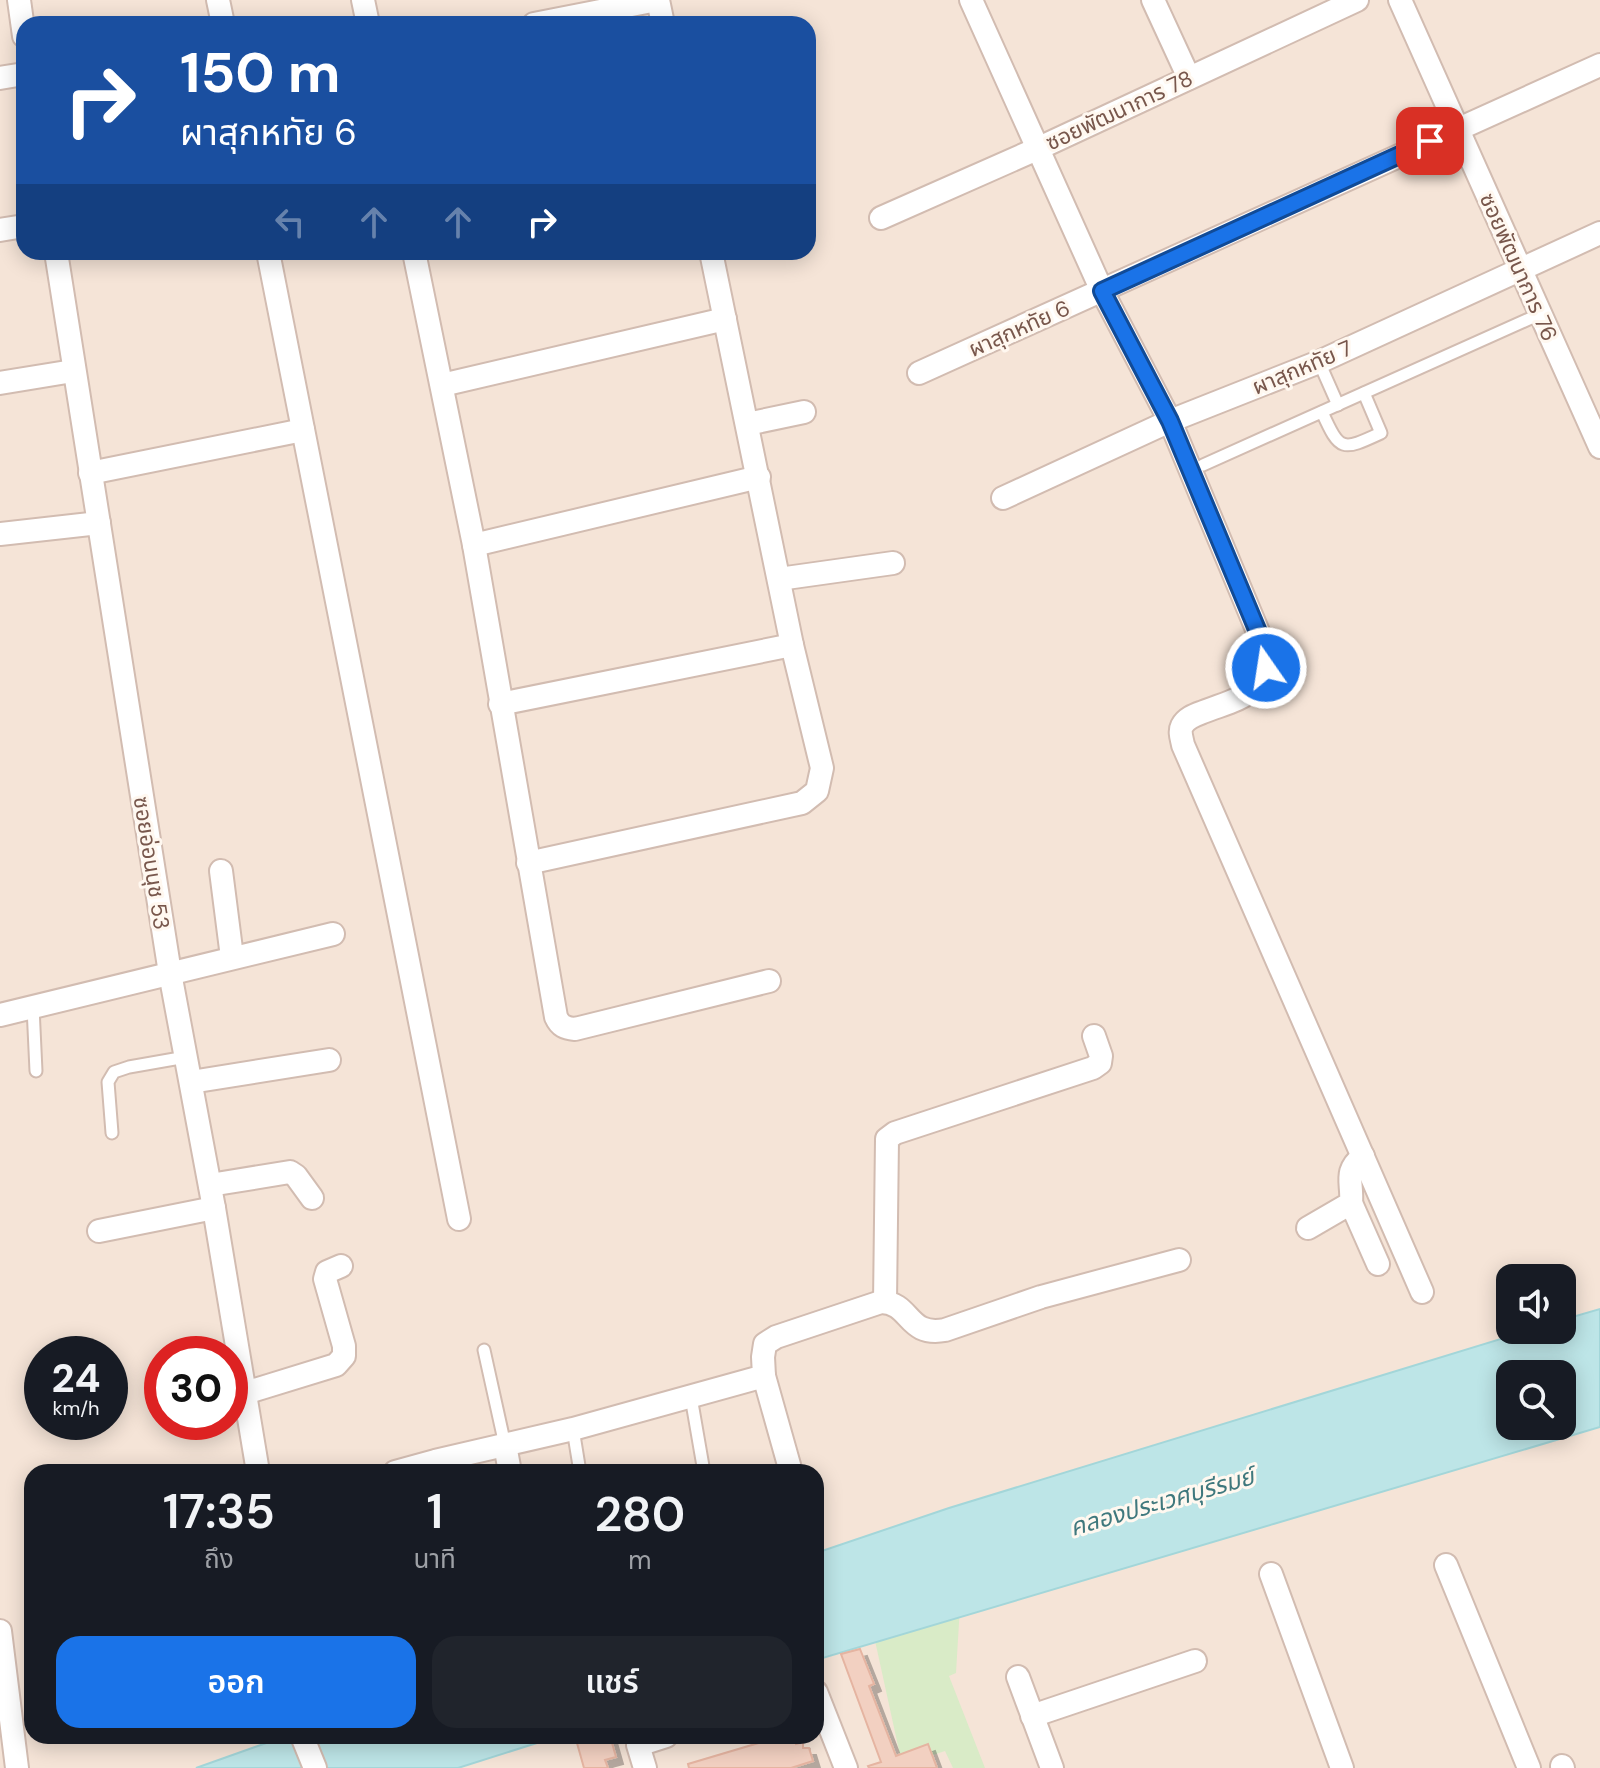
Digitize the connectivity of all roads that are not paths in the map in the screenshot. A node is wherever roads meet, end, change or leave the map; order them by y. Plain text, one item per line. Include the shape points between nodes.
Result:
1 (658, 0) edge
2 (971, 0) edge
3 (1153, 0) edge
4 (1357, 0) edge
5 (1400, 0) edge
6 (575, 16) edge
7 (1600, 65) edge
8 (1189, 78) junction
9 (1458, 129) junction
10 (1037, 149) junction
11 (881, 218) dead end
12 (1600, 233) edge
13 (57, 260) edge
14 (270, 260) edge
15 (416, 260) edge
16 (713, 260) edge
17 (1519, 269) junction
18 (1102, 291) junction
19 (1540, 314) junction
20 (725, 319) junction
21 (1319, 362) junction
22 (73, 371) junction
23 (919, 373) dead end
24 (0, 383) edge
25 (442, 385) junction
26 (1364, 393) junction
27 (1338, 405) junction
28 (804, 412) dead end
29 (1322, 412) junction
30 (1593, 412) edge
31 (1170, 421) junction
32 (747, 424) junction
33 (303, 430) junction
34 (1600, 447) edge
35 (1203, 465) dead end
36 (90, 473) junction
37 (759, 477) junction
38 (1003, 498) dead end
39 (99, 523) junction
40 (0, 534) edge
41 (474, 545) junction
42 (893, 563) dead end
43 (779, 579) junction
44 (792, 645) junction
45 (500, 704) junction
46 (528, 863) junction
47 (221, 871) dead end
48 (333, 934) dead end
49 (232, 957) junction
50 (170, 973) junction
51 (769, 981) dead end
52 (33, 1007) junction
53 (0, 1015) edge
54 (1094, 1036) dead end
55 (186, 1057) junction
56 (329, 1060) dead end
57 (36, 1071) dead end
58 (191, 1082) junction
59 (112, 1133) dead end
60 (1363, 1156) junction
61 (210, 1185) junction
62 (312, 1198) dead end
63 (1351, 1203) junction
64 (214, 1208) junction
65 (459, 1219) dead end
66 (1308, 1228) dead end
67 (99, 1231) dead end
68 (1179, 1260) dead end
69 (1378, 1264) dead end
70 (341, 1266) dead end
71 (1422, 1292) dead end
72 (885, 1302) junction
73 (235, 1336) edge
74 (484, 1350) dead end
75 (764, 1376) junction
76 (248, 1392) edge
77 (691, 1397) junction
78 (248, 1411) edge
79 (573, 1429) junction
80 (505, 1445) junction
81 (257, 1464) edge
82 (443, 1464) edge
83 (509, 1464) edge
84 (579, 1464) edge
85 (703, 1464) edge
86 (789, 1464) edge
87 (1446, 1565) dead end
88 (1271, 1574) dead end
89 (0, 1631) edge
90 (1195, 1661) dead end
91 (1018, 1677) dead end
92 (824, 1712) edge
93 (1032, 1716) junction
94 (305, 1744) edge
95 (641, 1744) edge
96 (17, 1768) edge
97 (315, 1768) edge
98 (645, 1768) edge
99 (846, 1768) edge
100 (1052, 1768) edge
101 (1342, 1768) edge
102 (1529, 1768) edge

1 - 6 street
2 - 10 street
3 - 8 street
4 - 8 street, ซอยพัฒนาการ 78
5 - 9 street, ซอยพัฒนาการ 76
7 - 9 street, ผาสุกหทัย 6
8 - 10 street, ซอยพัฒนาการ 78
9 - 17 street, ซอยพัฒนาการ 76
9 - 18 street, ผาสุกหทัย 6
10 - 11 street, ซอยพัฒนาการ 78
10 - 18 street
12 - 17 street, ผาสุกหทัย 7
13 - 22 street, ซอยอ่อนนุช 53
14 - 33 street
15 - 25 street
16 - 20 street
17 - 19 street, ซอยพัฒนาการ 76
17 - 21 street, ผาสุกหทัย 7
18 - 23 street, ผาสุกหทัย 6
18 - 31 street
19 - 26 lane
19 - 30 street, ซอยพัฒนาการ 76
20 - 25 street
20 - 32 street
21 - 27 lane
21 - 31 street, ผาสุกหทัย 7
22 - 24 street
22 - 36 street, ซอยอ่อนนุช 53
25 - 41 street
26 - 27 lane
26 - 29 lane via 1381,433 1342,445
27 - 29 lane
28 - 32 street
29 - 35 lane
30 - 34 street, ซอยพัฒนาการ 76
31 - 38 street, ผาสุกหทัย 7
31 - 60 street via 1266,651 1262,680 1247,694 1182,724 1183,745
32 - 37 street
33 - 36 street
33 - 65 street
36 - 39 street, ซอยอ่อนนุช 53
37 - 41 street
37 - 43 street
39 - 40 street
39 - 50 street, ซอยอ่อนนุช 53
41 - 45 street
42 - 43 street
43 - 44 street
44 - 45 street
44 - 46 street via 822,768 817,791 802,803
45 - 46 street
46 - 51 street via 556,1017 566,1028
47 - 49 street
48 - 49 street
49 - 50 street
50 - 52 street
50 - 55 street, ซอยอ่อนนุช 53
52 - 53 street
52 - 57 lane
54 - 72 street via 1101,1056 1093,1068 887,1139
55 - 58 street, ซอยอ่อนนุช 53
55 - 59 lane via 114,1072 108,1082
56 - 58 street
58 - 61 street, ซอยอ่อนนุช 53
60 - 63 street via 1349,1177
60 - 71 street
61 - 62 street via 290,1172
61 - 64 street, ซอยอ่อนนุช 53
63 - 66 street
63 - 69 street
64 - 67 street
64 - 73 street, ซอยอ่อนนุช 53
68 - 72 street via 933,1332
70 - 76 street via 327,1272 325,1279 344,1356 336,1365
72 - 75 street via 776,1337 765,1344
74 - 80 lane
75 - 77 street
75 - 86 street
77 - 79 street
77 - 85 lane
78 - 81 street, ซอยอ่อนนุช 53
79 - 80 street
79 - 84 lane
80 - 82 street
80 - 83 street
87 - 102 street
88 - 101 street
89 - 96 street
90 - 93 street
91 - 93 street
92 - 99 street
93 - 100 street
94 - 97 street
95 - 98 street

